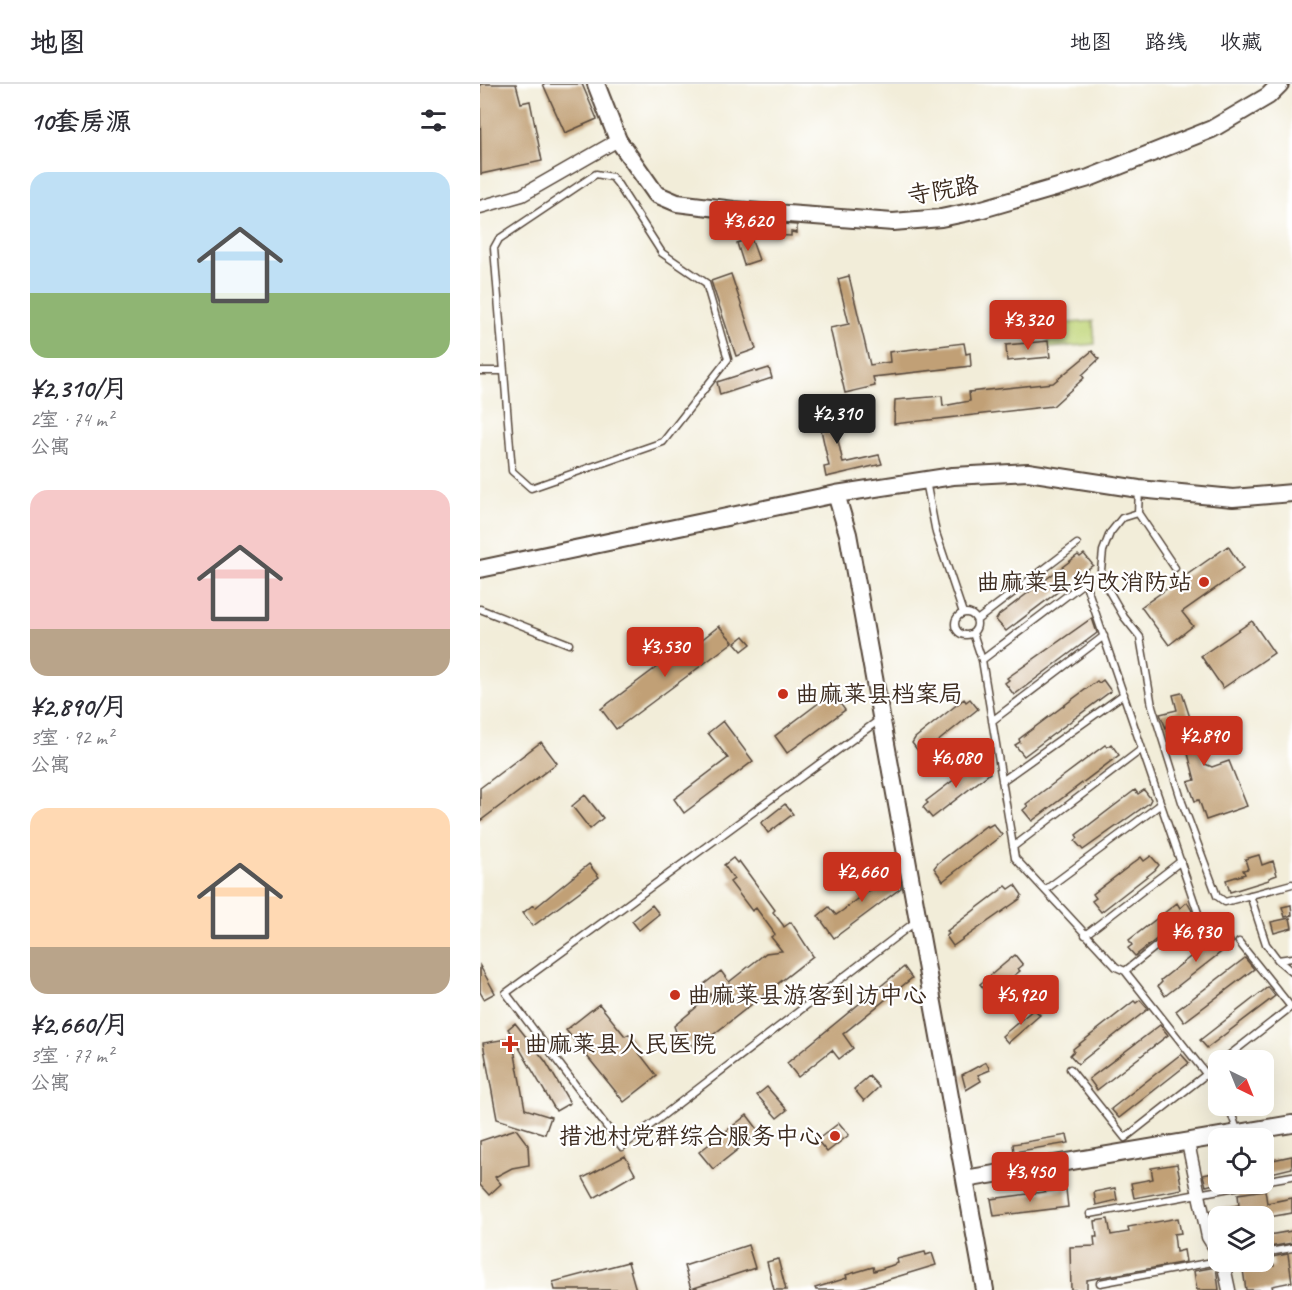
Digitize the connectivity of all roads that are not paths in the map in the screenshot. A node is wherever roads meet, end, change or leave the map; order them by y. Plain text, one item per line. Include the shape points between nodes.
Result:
1 (596, 84) edge
2 (1281, 84) edge
3 (618, 140) junction
4 (480, 207) edge
5 (480, 371) edge
6 (503, 371) junction
7 (926, 480) junction
8 (1139, 489) junction
9 (1292, 493) edge
10 (836, 494) junction
11 (1138, 513) junction
12 (1077, 544) dead end
13 (1175, 568) dead end
14 (480, 569) edge
15 (480, 609) edge
16 (963, 613) junction
17 (977, 620) junction
18 (973, 633) junction
19 (1104, 636) junction
20 (570, 644) dead end
21 (982, 660) junction
22 (1124, 694) junction
23 (880, 720) junction
24 (992, 721) junction
25 (1142, 749) junction
26 (1002, 782) junction
27 (1161, 804) junction
28 (1013, 847) junction
29 (1181, 861) junction
30 (1292, 884) edge
31 (1045, 890) junction
32 (1250, 895) junction
33 (920, 919) junction
34 (1085, 935) junction
35 (1239, 942) dead end
36 (1292, 958) edge
37 (1278, 960) junction
38 (1125, 971) junction
39 (1292, 972) edge
40 (1236, 1050) edge
41 (1070, 1070) dead end
42 (1207, 1074) joint
43 (1292, 1124) edge
44 (1268, 1128) edge
45 (1208, 1139) edge
46 (1188, 1143) junction
47 (1292, 1176) edge
48 (965, 1179) junction
49 (1274, 1179) edge
50 (1208, 1192) edge
51 (1197, 1194) junction
52 (1090, 1214) dead end
53 (1208, 1237) edge
54 (1292, 1248) edge
55 (1274, 1251) edge
56 (1208, 1263) edge
57 (1225, 1272) edge
58 (1100, 1283) dead end
59 (985, 1290) edge
60 (1229, 1290) edge

1 - 3 street, 寺院路
2 - 3 street, 寺院路 via 1212,129 1089,178 979,210 903,222 677,203 656,194
3 - 4 street via 522,195
5 - 6 lane
6 - 6 lane via 512,471 531,488 663,442 728,359 706,283 662,253 612,177 596,174 499,238 494,248
7 - 8 street via 1028,472
7 - 10 street
7 - 16 lane via 936,533
8 - 9 street via 1233,498
8 - 11 lane
10 - 14 street
10 - 23 street via 848,534
11 - 13 lane
11 - 32 lane via 1122,518 1106,542 1101,570 1124,617 1140,637 1152,706 1217,896 1225,902
12 - 17 lane
15 - 20 lane
16 - 17 lane via 972,614
16 - 18 lane via 956,622 957,630
17 - 18 lane
18 - 21 lane
19 - 21 lane via 1085,582
19 - 22 lane
19 - 24 lane
21 - 24 lane
22 - 25 lane
22 - 26 lane
23 - 33 street
23 - 33 lane via 506,993 622,1147
24 - 26 lane
25 - 27 lane
25 - 28 lane
26 - 28 lane
27 - 29 lane
27 - 31 lane
28 - 31 lane via 1015,858
29 - 34 lane
29 - 38 lane via 1198,913
30 - 32 lane
31 - 34 lane
32 - 37 lane via 1266,944
33 - 48 street
34 - 38 lane via 1116,967
35 - 40 lane via 1291,1007
36 - 37 lane
37 - 39 lane
38 - 42 lane
41 - 42 lane via 1125,1138
43 - 44 street
45 - 46 street
46 - 48 street
46 - 51 street
47 - 49 lane
48 - 59 street
50 - 51 lane
51 - 52 lane
51 - 53 street
54 - 55 lane
56 - 58 lane
57 - 60 street

